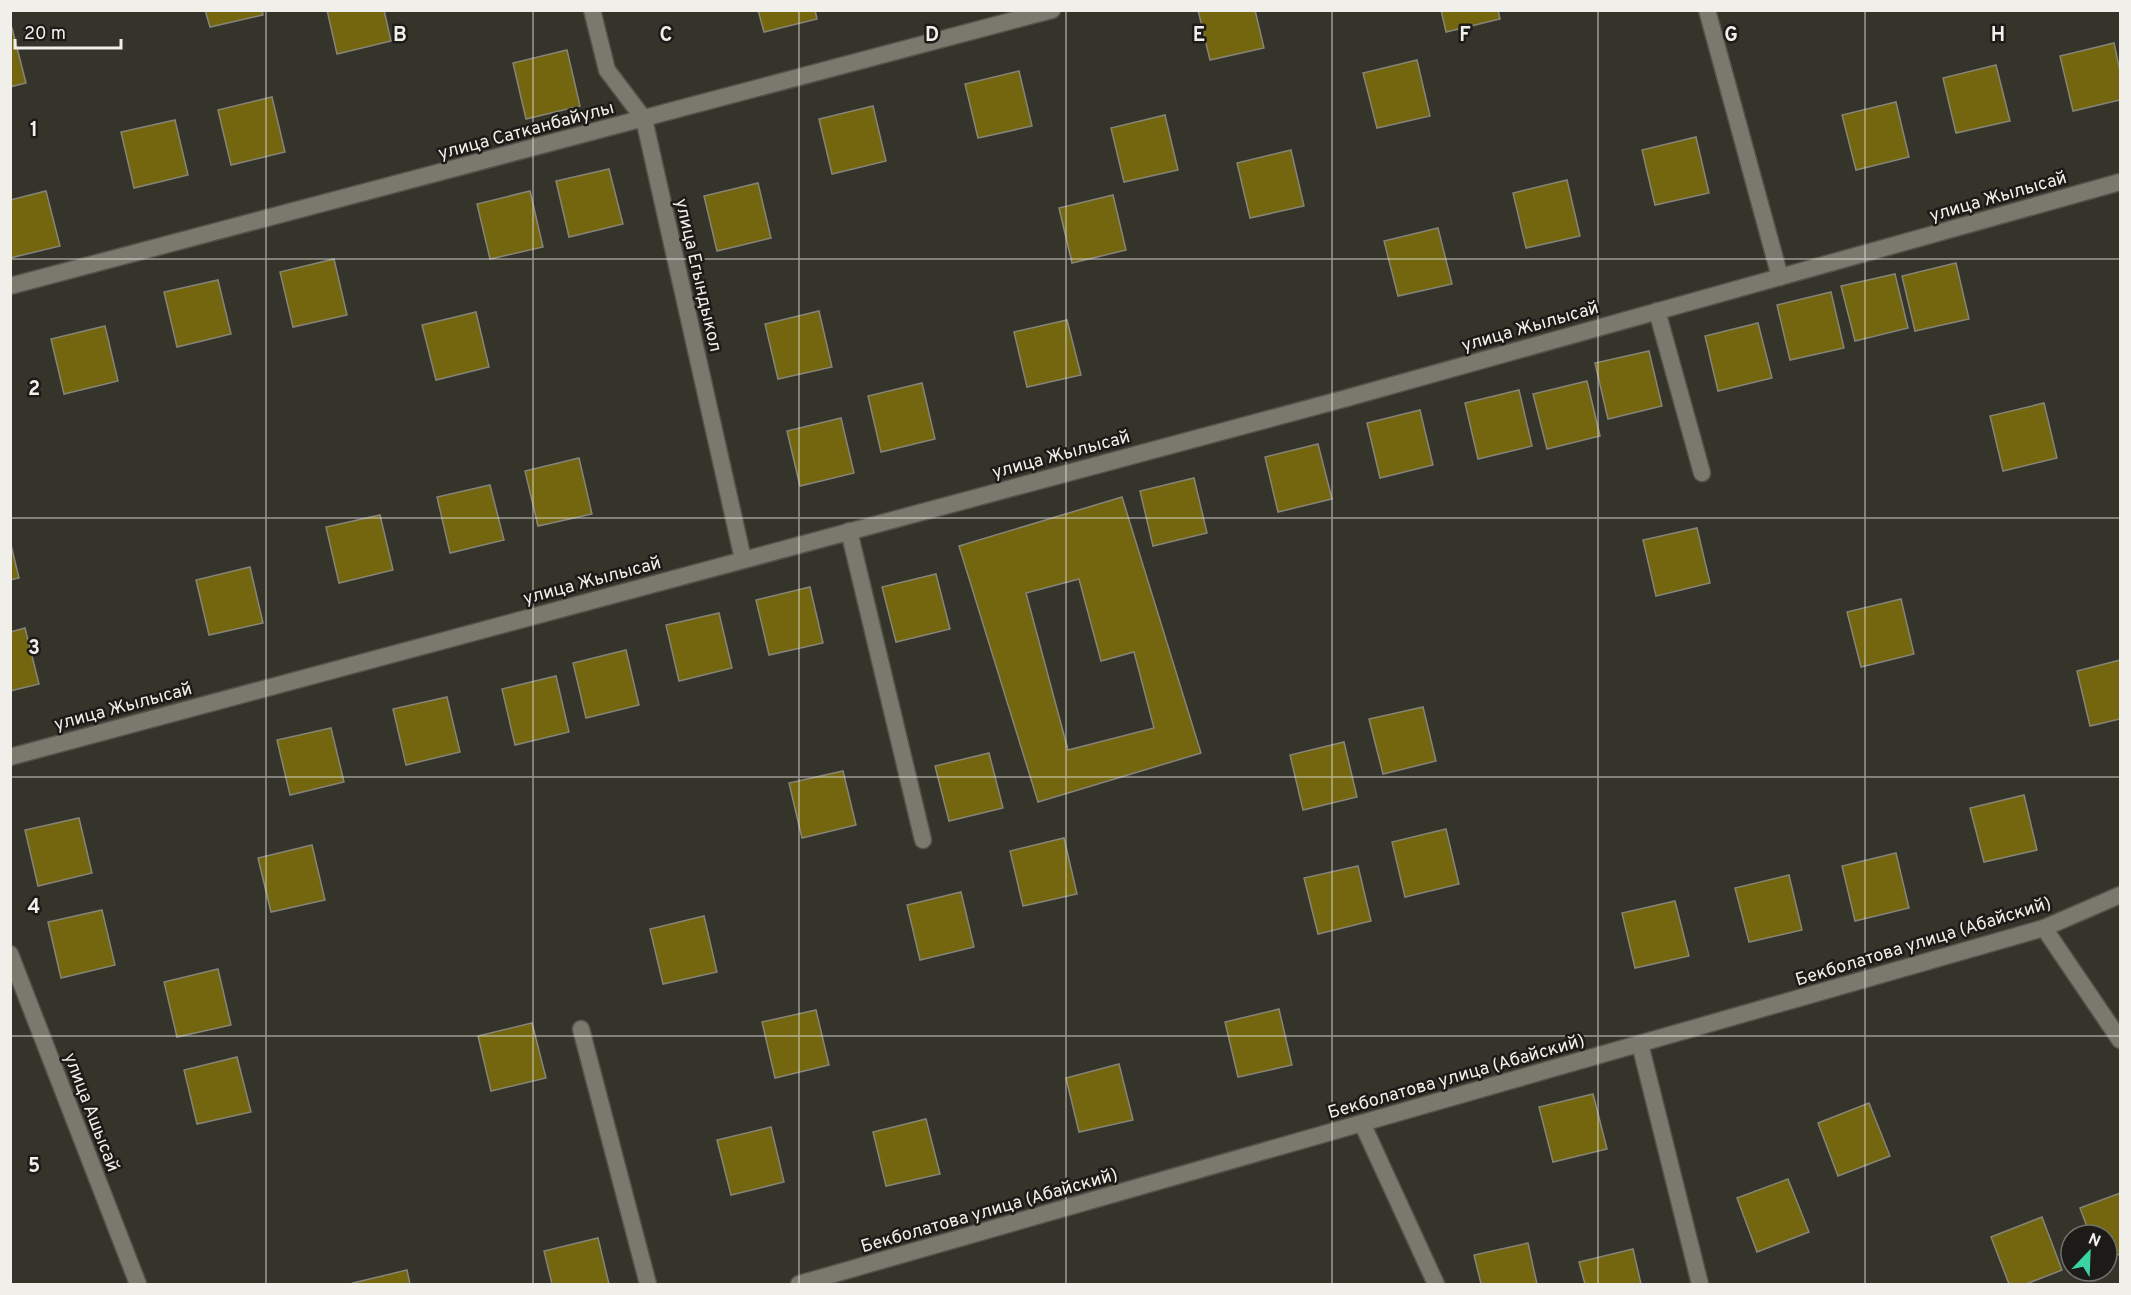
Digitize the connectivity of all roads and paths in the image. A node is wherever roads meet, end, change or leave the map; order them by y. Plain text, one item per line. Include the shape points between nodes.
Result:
1 (592, 10) edge
2 (1052, 10) edge
3 (1707, 10) edge
4 (644, 119) junction
5 (2121, 182) edge
6 (1780, 277) junction
7 (10, 286) edge
8 (1657, 311) junction
9 (1702, 473) dead end
10 (849, 531) junction
11 (743, 560) junction
12 (10, 756) edge
13 (924, 840) dead end
14 (2121, 895) edge
15 (2044, 928) junction
16 (10, 954) edge
17 (580, 1029) dead end
18 (2121, 1040) edge
19 (1640, 1044) junction
20 (1362, 1123) junction
21 (138, 1284) edge
22 (648, 1284) edge
23 (799, 1284) edge
24 (1436, 1284) edge
25 (1700, 1284) edge

1 - 4 street, улица Егындыкол via 607,70
2 - 4 street, улица Сатканбайулы
3 - 6 street
4 - 7 street, улица Сатканбайулы
4 - 11 street, улица Егындыкол
5 - 6 street, улица Жылысай
6 - 8 street, улица Жылысай
8 - 9 street
8 - 10 street, улица Жылысай
10 - 11 street, улица Жылысай
10 - 13 street
11 - 12 street, улица Жылысай
14 - 15 street, Бекболатова улица (Абайский)
15 - 18 street
15 - 19 street, Бекболатова улица (Абайский)
16 - 21 street, улица Ашысай
17 - 22 street
19 - 20 street, Бекболатова улица (Абайский)
19 - 25 street
20 - 23 street, Бекболатова улица (Абайский)
20 - 24 street

